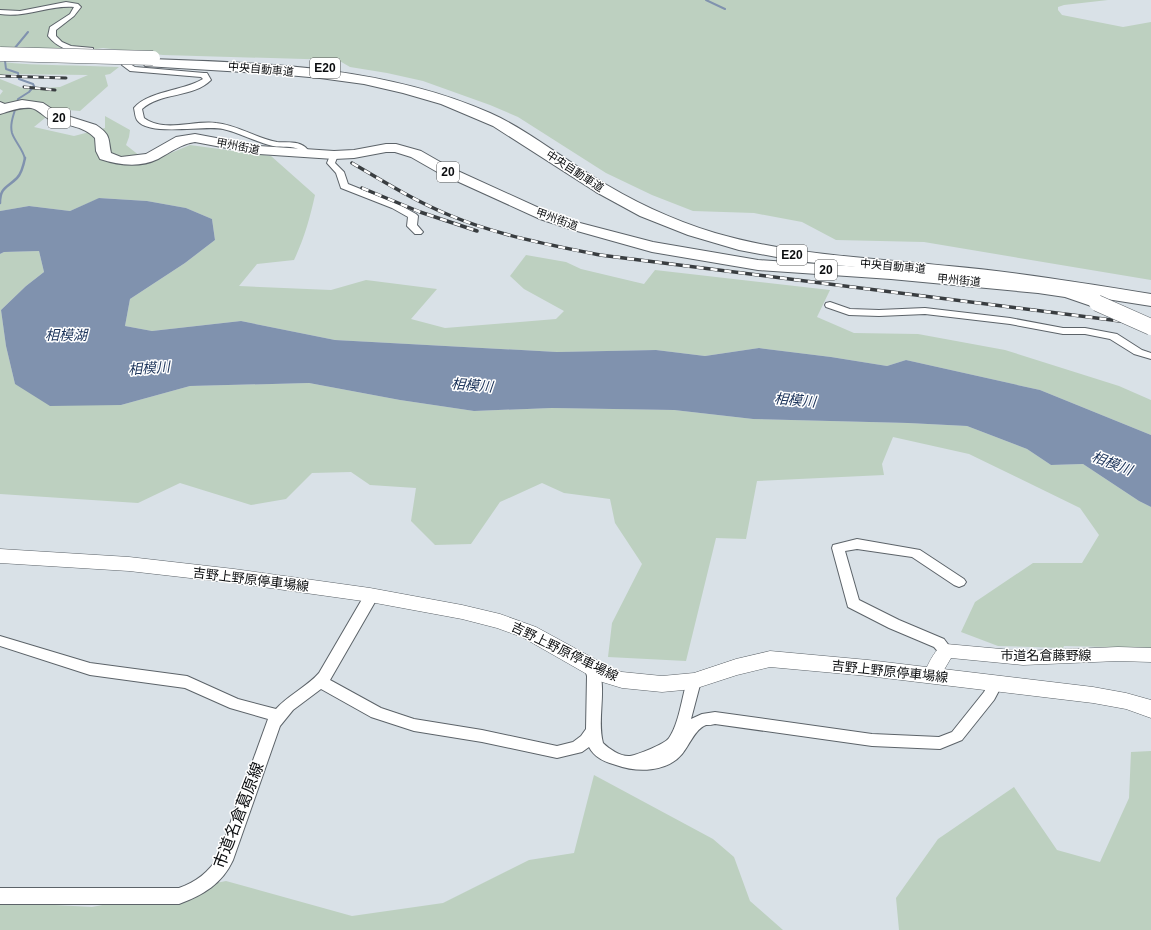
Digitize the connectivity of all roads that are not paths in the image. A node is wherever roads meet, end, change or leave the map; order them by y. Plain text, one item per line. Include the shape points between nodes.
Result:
1 (0, 12) edge
2 (0, 54) edge
3 (0, 59) edge
4 (151, 60) junction
5 (9, 106) edge
6 (304, 153) junction
7 (334, 155) junction
8 (418, 232) dead end
9 (1148, 296) edge
10 (830, 305) dead end
11 (1151, 327) edge
12 (1151, 356) edge
13 (0, 556) edge
14 (958, 582) dead end
15 (370, 594) junction
16 (0, 641) edge
17 (946, 651) junction
18 (1151, 655) edge
19 (591, 666) junction
20 (932, 675) junction
21 (694, 681) junction
22 (320, 682) junction
23 (996, 683) junction
24 (1151, 709) edge
25 (278, 716) junction
26 (593, 730) junction
27 (629, 762) junction
28 (0, 896) edge

1 - 6 street via 11,15 55,5 76,5 78,7 72,15 53,29 52,36 62,45 130,54 126,65 133,69 204,75 206,80 195,87 140,105 140,119 148,125 225,126 277,145 300,146
2 - 4 highway, 中央自動車道 / E20, bridge
3 - 4 highway, 中央自動車道 / E20
4 - 9 highway, 中央自動車道 / E20 via 278,64 364,73 426,86 491,108 659,206 732,231 792,242 1076,276
4 - 9 highway, 中央自動車道 / E20 via 337,77 411,91 474,111 504,125 586,179 665,222 710,237 756,248 792,255 1011,278
5 - 6 highway, 甲州街道 / 20 via 36,105 54,116 84,124 103,139 102,149 105,156 120,161 151,157 176,142 188,139 259,150
6 - 7 highway, 甲州街道 / 20
7 - 8 street via 331,163 340,172 344,186 413,216 412,226
7 - 11 highway, 甲州街道 / 20, bridge via 386,148 405,150 459,178 546,216 652,247 758,265 1044,288 1097,303
10 - 12 street via 849,312 925,311 1010,321 1063,331 1085,331 1113,336 1138,352
13 - 15 main road, 吉野上野原停車場線 via 129,564
14 - 17 street via 915,553 857,544 838,548 853,603 939,643
15 - 19 main road, 吉野上野原停車場線 via 500,621 529,632
15 - 22 street, 市道名倉葛原線 via 368,602
16 - 25 street via 90,669 188,682 235,704
17 - 18 street, 市道名倉藤野線 via 1023,658
17 - 20 street
19 - 21 main road, 吉野上野原停車場線 via 622,680 662,684
19 - 26 street via 594,676
20 - 21 main road, 吉野上野原停車場線 via 770,659
20 - 23 main road, 吉野上野原停車場線
21 - 27 street via 682,725 674,743 659,753
22 - 25 street, 市道名倉葛原線
22 - 26 street via 376,713 414,725 556,752 577,747 586,741
23 - 24 main road, 吉野上野原停車場線 via 1093,695
23 - 27 street via 989,696 957,736 940,743 872,740 714,718 702,720 693,727 680,748 668,758 657,763
25 - 28 street, 市道名倉葛原線 via 264,746 224,860 220,869 206,884 179,896
26 - 27 street via 598,748 614,758

